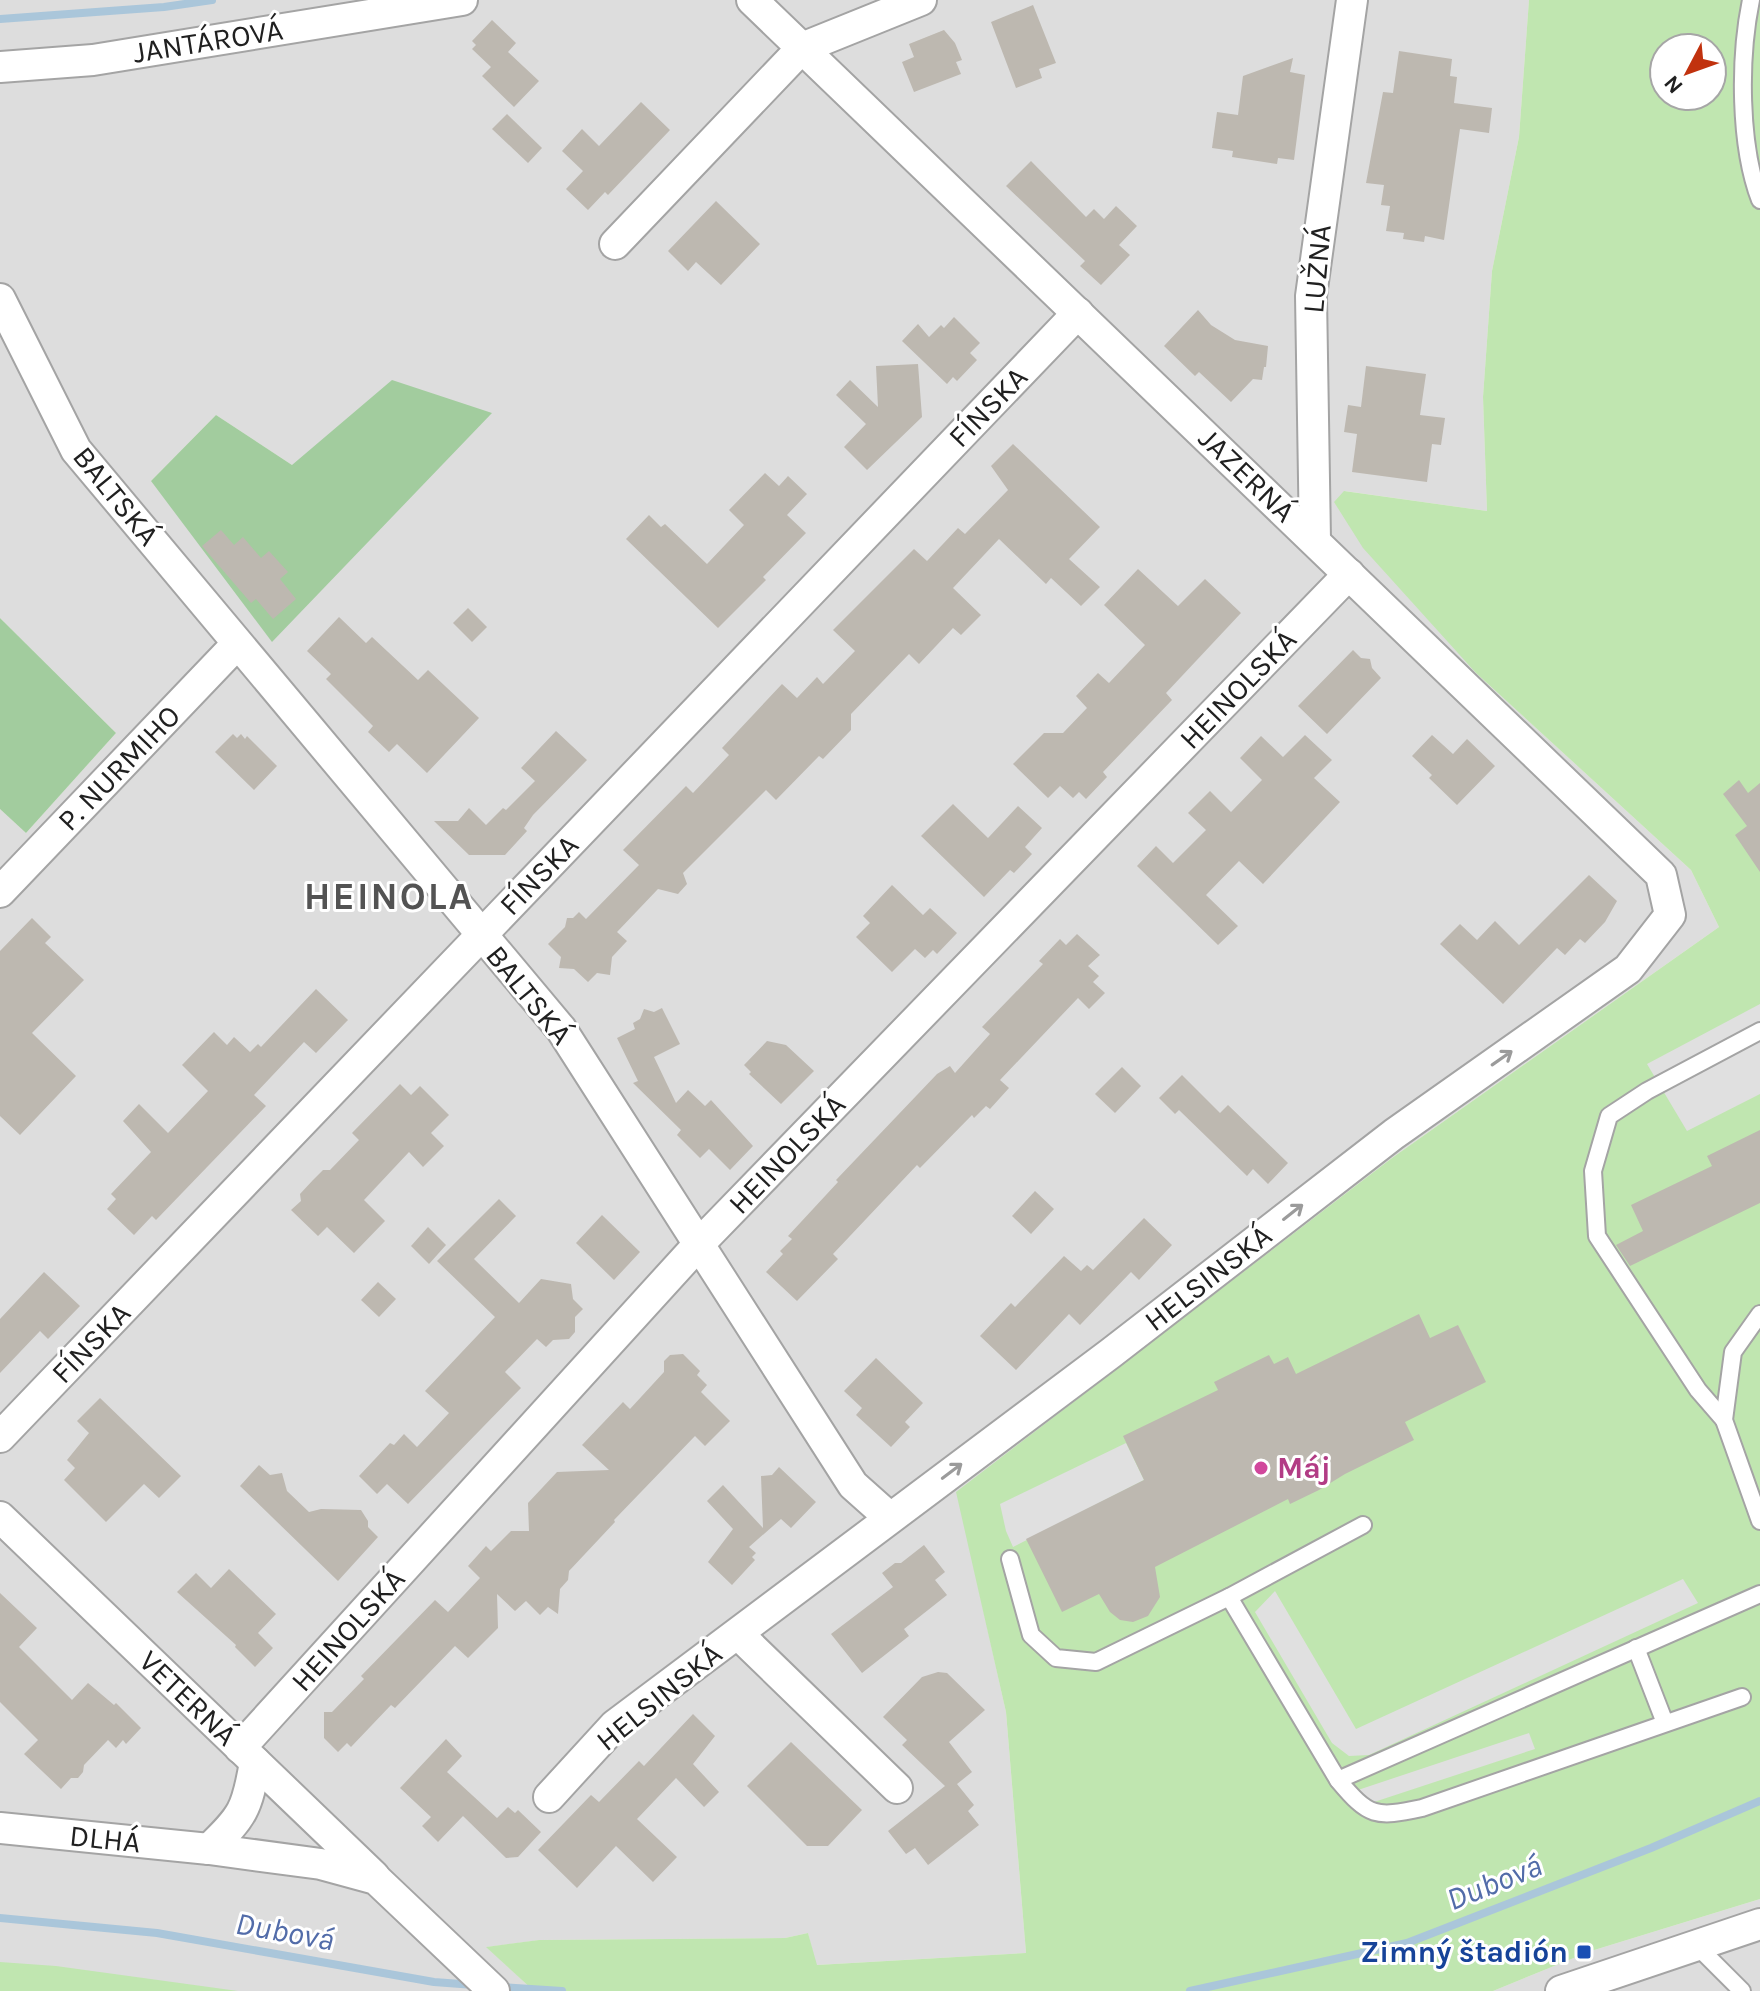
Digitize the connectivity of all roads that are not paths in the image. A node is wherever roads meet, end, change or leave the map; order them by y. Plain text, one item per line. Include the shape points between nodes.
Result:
1 (462, 0) edge
2 (752, 0) edge
3 (921, 0) edge
4 (1352, 0) edge
5 (1752, 2) edge
6 (802, 48) junction
7 (0, 67) edge
8 (1760, 81) edge
9 (1743, 93) junction
10 (1756, 174) edge
11 (1760, 200) edge
12 (615, 244) dead end
13 (0, 299) edge
14 (1078, 313) junction
15 (1315, 540) junction
16 (1349, 574) junction
17 (237, 644) junction
18 (0, 892) edge
19 (1670, 915) joint
20 (481, 935) junction
21 (1760, 1031) edge
22 (698, 1245) junction
23 (1760, 1314) edge
24 (1724, 1420) junction
25 (0, 1437) edge
26 (0, 1517) edge
27 (890, 1518) junction
28 (1760, 1521) edge
29 (1363, 1525) dead end
30 (1010, 1559) dead end
31 (1760, 1594) edge
32 (1229, 1597) junction
33 (739, 1635) junction
34 (1636, 1648) junction
35 (1742, 1697) dead end
36 (1665, 1723) junction
37 (248, 1755) junction
38 (1338, 1780) junction
39 (897, 1788) dead end
40 (549, 1797) dead end
41 (0, 1828) edge
42 (209, 1849) junction
43 (376, 1879) junction
44 (1760, 1924) edge
45 (1695, 1944) junction
46 (494, 1991) edge
47 (1561, 1991) edge
48 (1742, 1991) edge

1 - 7 street, JANTÁROVÁ via 93,60
2 - 6 street
3 - 6 street
4 - 15 street, LUŽNÁ via 1311,296
5 - 9 lane
6 - 12 street
6 - 14 street, JAZERNÁ
8 - 9 lane
9 - 10 lane
10 - 11 lane
13 - 17 street, BALTSKÁ via 76,450
14 - 15 street, JAZERNÁ
14 - 20 street, FÍNSKA
15 - 16 street, JAZERNÁ
16 - 19 street, JAZERNÁ via 1661,875
16 - 22 street, HEINOLSKÁ
17 - 18 street, P. NURMIHO
17 - 20 street, BALTSKÁ
27 -> 19 street, HELSINSKÁ via 1394,1134 1628,969
20 - 22 street, BALTSKÁ via 561,1029
20 - 25 street, FÍNSKA
21 - 24 lane via 1609,1116 1593,1171 1597,1236 1698,1390
22 - 27 street, BALTSKÁ via 853,1485
22 - 37 street, HEINOLSKÁ
23 - 24 lane via 1733,1352
24 - 28 lane
26 - 37 street, VETERNÁ
27 - 33 street, HELSINSKÁ
29 - 32 lane
30 - 32 lane via 1031,1635 1056,1658 1096,1662
31 - 34 lane
32 - 38 lane
33 - 39 street, HELSINSKÁ
33 - 40 street, HELSINSKÁ via 615,1725
34 - 36 lane
34 - 38 lane
35 - 36 lane
36 - 38 lane via 1390,1815 1361,1807
37 - 42 street via 249,1796 238,1820
37 - 43 street, VETERNÁ
41 - 42 street, DLHÁ
42 - 43 street, DLHÁ via 321,1864
43 - 46 street, VETERNÁ
44 - 45 street
45 - 47 street
45 - 48 lane

